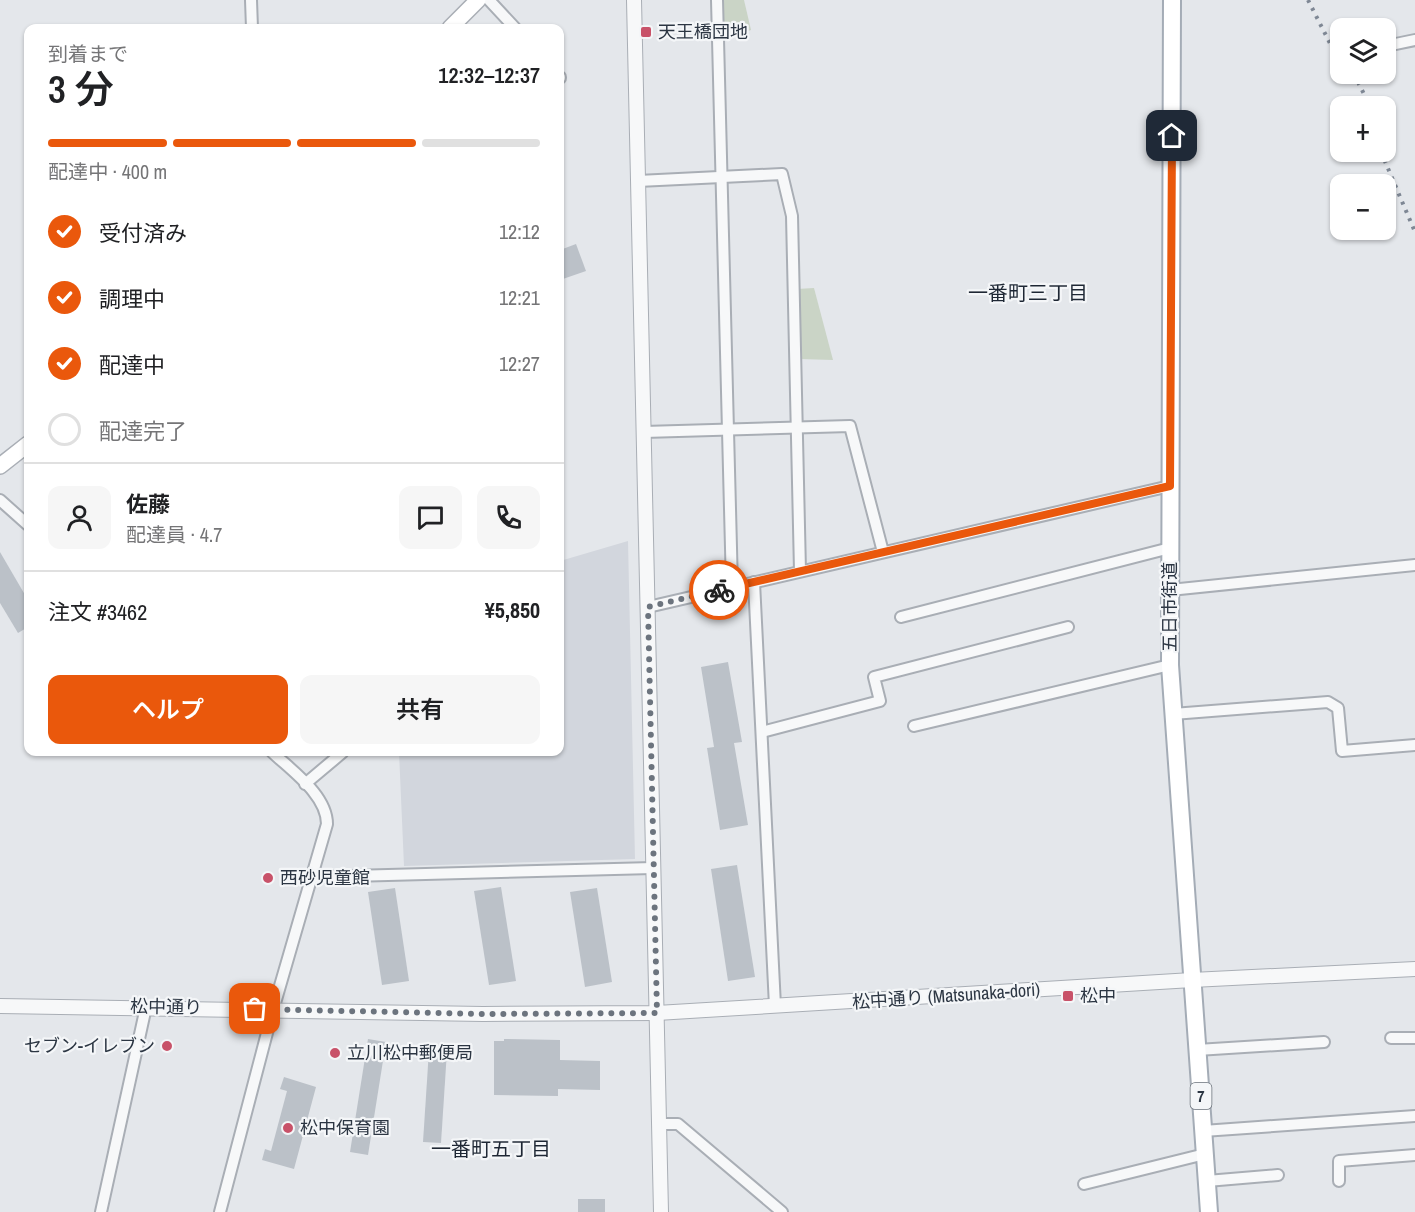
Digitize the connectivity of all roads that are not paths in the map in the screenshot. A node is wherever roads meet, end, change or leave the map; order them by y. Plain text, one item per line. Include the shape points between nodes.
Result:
1 (251, 0) edge
2 (478, 0) edge
3 (489, 0) edge
4 (633, 0) edge
5 (717, 0) edge
6 (1172, 0) edge
7 (252, 24) edge
8 (454, 24) edge
9 (511, 24) edge
10 (1415, 40) edge
11 (1396, 44) edge
12 (722, 178) junction
13 (638, 181) junction
14 (797, 427) junction
15 (728, 430) junction
16 (645, 432) junction
17 (24, 447) edge
18 (0, 466) edge
19 (1170, 486) junction
20 (0, 500) edge
21 (24, 521) edge
22 (1170, 548) junction
23 (883, 552) junction
24 (1415, 565) edge
25 (800, 571) junction
26 (754, 582) junction
27 (732, 587) junction
28 (1170, 590) junction
29 (648, 607) junction
30 (901, 618) dead end
31 (1068, 627) dead end
32 (1170, 665) junction
33 (1173, 714) junction
34 (914, 726) dead end
35 (762, 732) junction
36 (1415, 745) edge
37 (276, 756) edge
38 (338, 756) edge
39 (305, 784) junction
40 (653, 868) junction
41 (313, 877) junction
42 (1415, 969) edge
43 (1192, 980) junction
44 (0, 1005) edge
45 (775, 1006) junction
46 (146, 1007) junction
47 (273, 1010) junction
48 (657, 1013) junction
49 (1391, 1038) dead end
50 (1409, 1040) edge
51 (1324, 1042) dead end
52 (1197, 1050) junction
53 (1415, 1116) edge
54 (660, 1124) junction
55 (1203, 1131) junction
56 (1205, 1154) junction
57 (1415, 1155) edge
58 (1278, 1175) dead end
59 (1207, 1181) junction
60 (1339, 1181) dead end
61 (1084, 1184) dead end
62 (102, 1212) edge
63 (220, 1212) edge
64 (661, 1212) edge
65 (782, 1212) edge
66 (1209, 1212) edge

1 - 7 street
2 - 8 main road
3 - 9 street
4 - 13 street
5 - 12 street
6 - 19 main road, 五日市街道 / 7
10 - 11 street
12 - 13 street
12 - 14 street via 782,174 792,216
12 - 15 street
13 - 16 street
14 - 15 street
14 - 23 street via 850,426
14 - 25 street
15 - 16 street
15 - 27 street
16 - 29 street
17 - 18 main road
19 - 22 main road, 五日市街道 / 7
19 - 23 street
20 - 21 street
22 - 28 main road, 五日市街道 / 7
22 - 30 street
23 - 25 street
24 - 28 street
25 - 26 street
26 - 27 street
26 - 35 street
27 - 29 street
28 - 32 main road, 五日市街道 / 7
29 - 40 street
31 - 35 street via 874,677 880,701
32 - 33 main road, 五日市街道 / 7
32 - 34 street
33 - 36 street via 1328,702 1338,708 1342,751
33 - 43 main road, 五日市街道 / 7
35 - 45 street
37 - 39 street
38 - 39 street
39 - 41 street via 319,797 327,816
40 - 41 street
40 - 48 street
41 - 47 street
42 - 43 street, 松中通り (Matsunaka-dori)
43 - 45 street, 松中通り (Matsunaka-dori)
43 - 52 main road, 五日市街道 / 7
44 - 46 street, 松中通り
45 - 48 street, 松中通り (Matsunaka-dori)
46 - 47 street, 松中通り
46 - 62 street
47 - 48 street, 松中通り
47 - 63 street
48 - 54 street
49 - 50 street
51 - 52 street
52 - 55 main road, 五日市街道 / 7
53 - 55 street
54 - 64 street
54 - 65 street via 678,1124
55 - 56 main road, 五日市街道 / 7
56 - 59 main road, 五日市街道 / 7
56 - 61 street
57 - 60 street via 1339,1161
58 - 59 street
59 - 66 main road, 五日市街道 / 7

